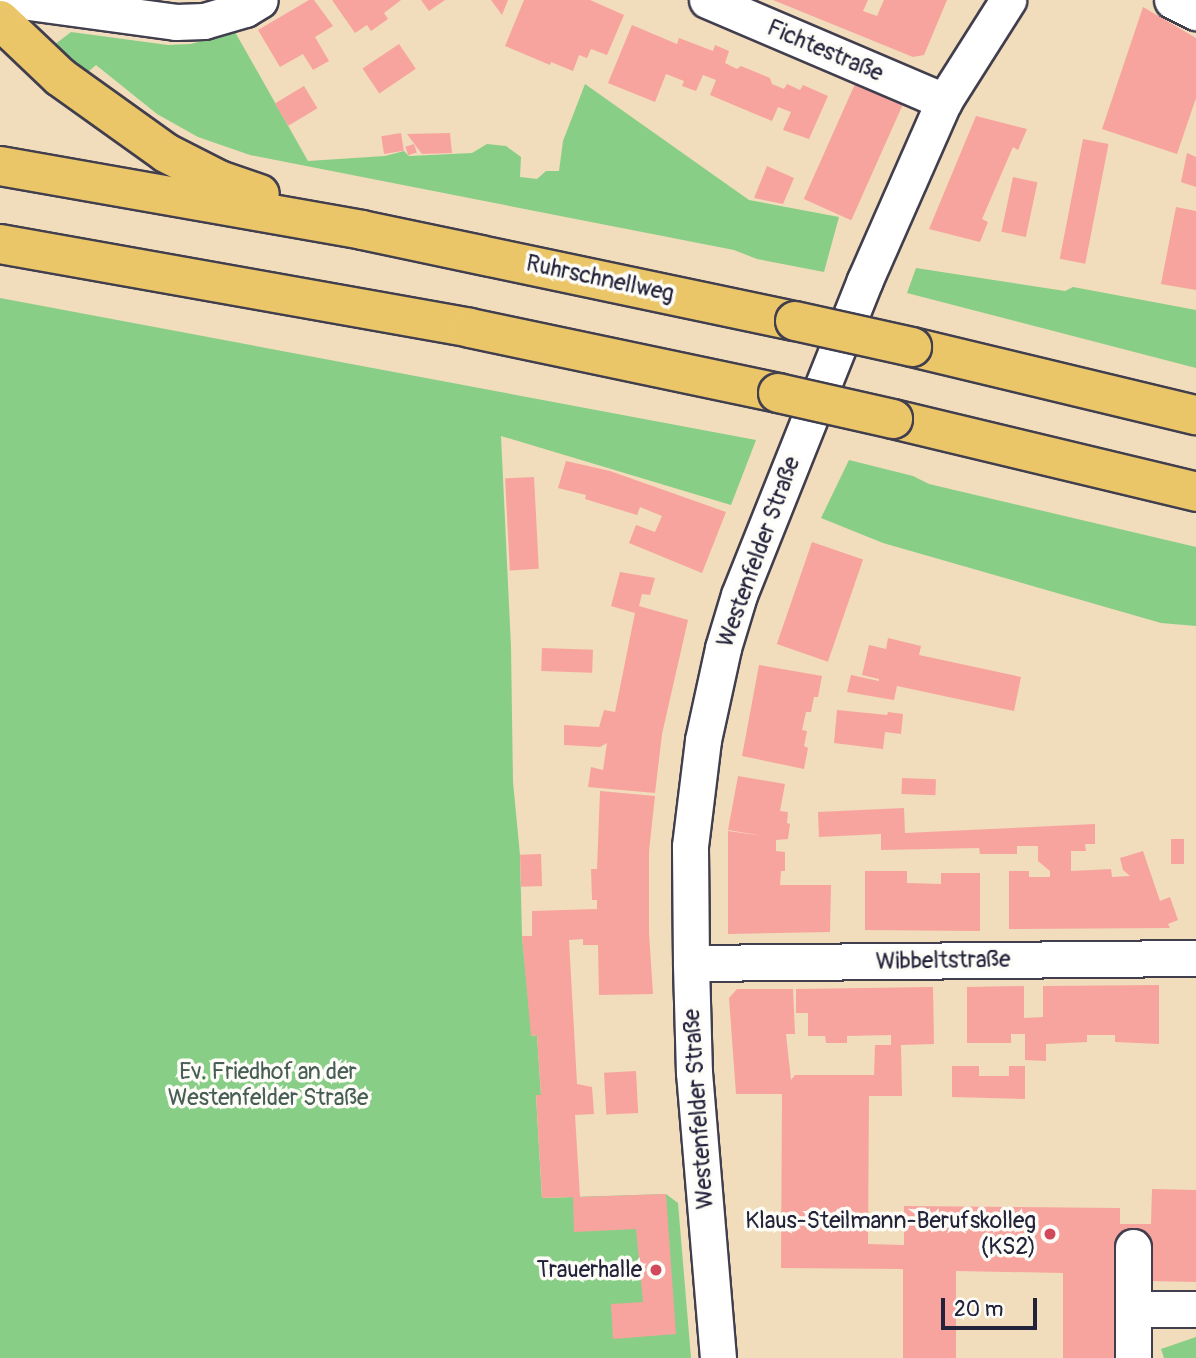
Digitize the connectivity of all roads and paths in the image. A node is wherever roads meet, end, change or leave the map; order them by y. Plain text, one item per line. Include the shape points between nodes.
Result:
1 (14, 0) edge
2 (260, 0) edge
3 (707, 0) edge
4 (1008, 0) edge
5 (1172, 0) edge
6 (1196, 12) edge
7 (0, 20) edge
8 (944, 102) junction
9 (0, 166) edge
10 (362, 230) junction
11 (0, 244) edge
12 (1196, 415) edge
13 (1196, 492) edge
14 (1196, 958) edge
15 (691, 963) junction
16 (1133, 1247) dead end
17 (1133, 1308) junction
18 (1196, 1309) edge
19 (718, 1358) edge
20 (1133, 1358) edge

1 - 2 street via 176,22 204,20
3 - 8 street, Fichtestraße
4 - 8 street, Westenfelder Straße
5 - 6 street
7 - 10 highway via 60,77 166,153 219,180
8 - 15 street, Westenfelder Straße via 860,292 744,582 723,648 694,794
9 - 10 highway, Ruhrschnellweg
10 - 12 highway, Ruhrschnellweg, bridge via 795,321
11 - 13 highway, bridge via 470,328 778,393
14 - 15 street, Wibbeltstraße
15 - 19 street, Westenfelder Straße via 694,1073
16 - 17 street
17 - 18 street
17 - 20 street

